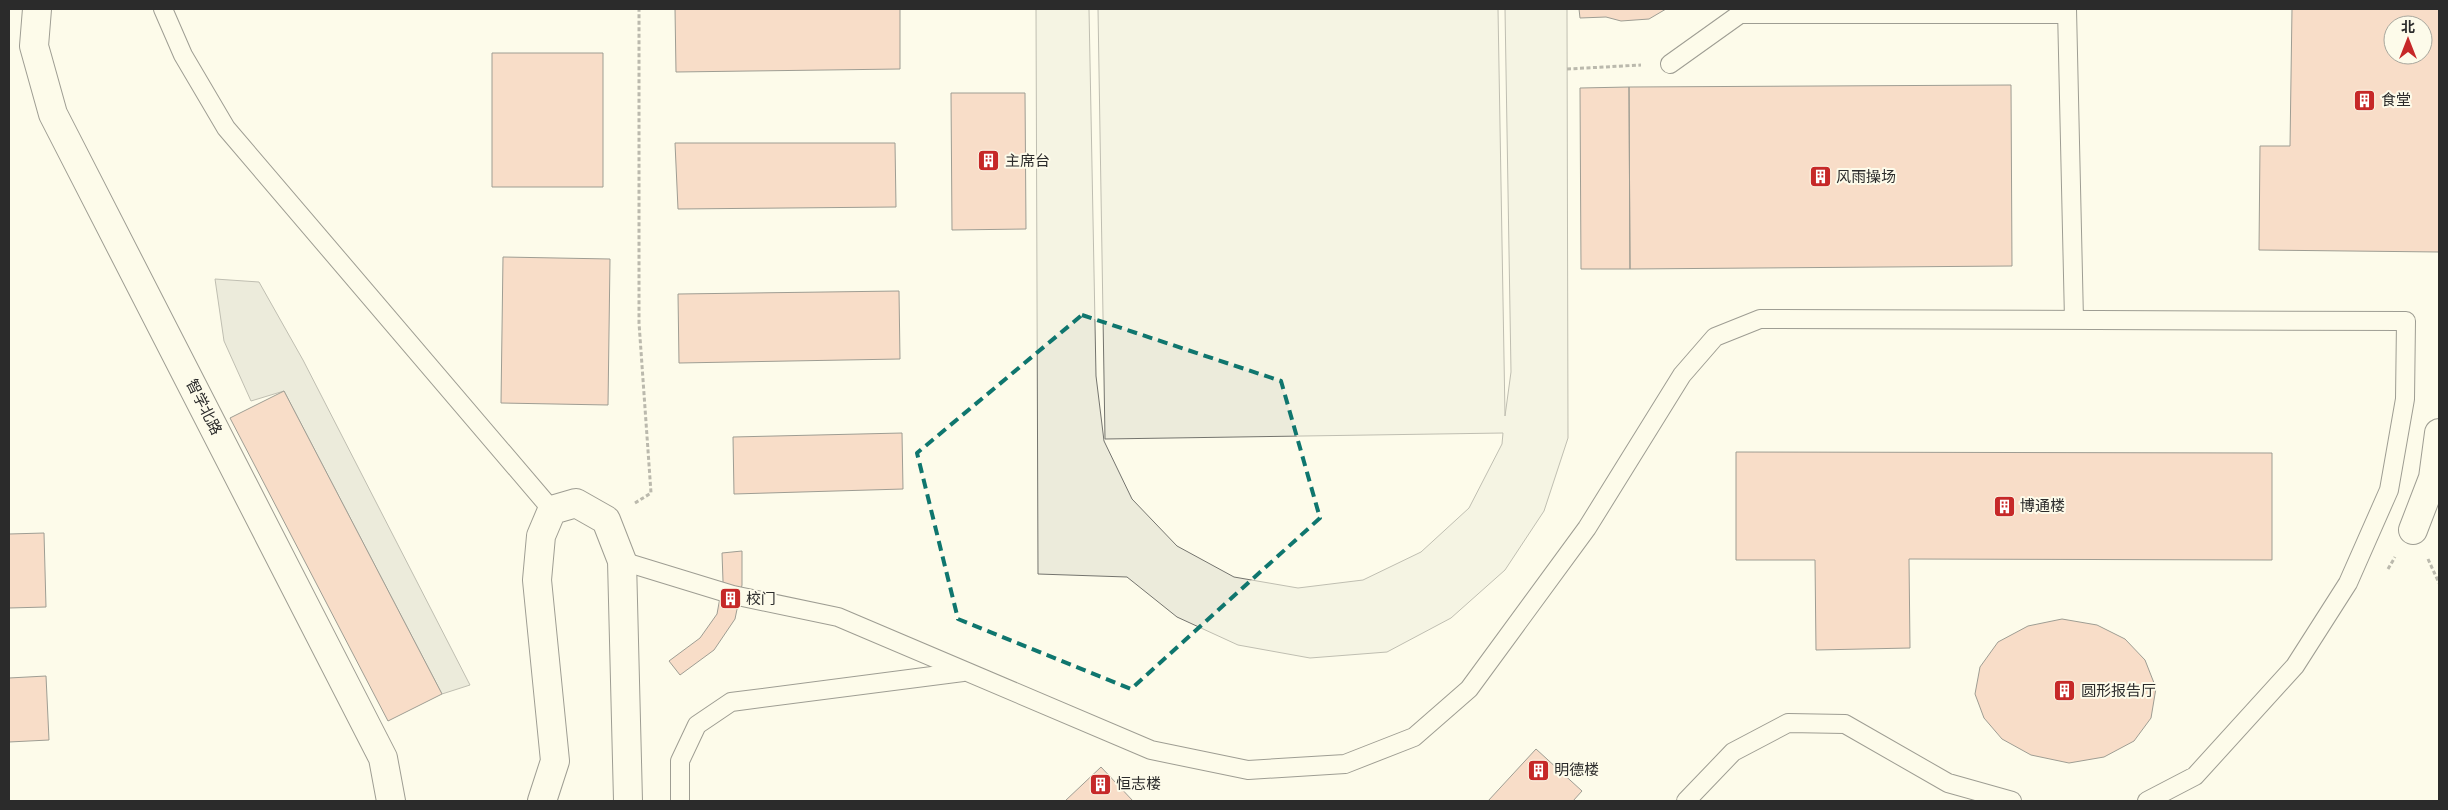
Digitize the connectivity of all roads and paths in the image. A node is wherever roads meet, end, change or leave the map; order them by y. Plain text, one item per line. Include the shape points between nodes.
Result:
1 (37, 9) edge
2 (163, 9) edge
3 (638, 9) edge
4 (1740, 11) edge
5 (2067, 11) edge
6 (1670, 64) joint
7 (1567, 70) dead end
8 (2074, 320) junction
9 (2439, 433) edge
10 (552, 510) junction
11 (606, 520) junction
12 (2414, 530) dead end
13 (622, 562) junction
14 (963, 672) junction
15 (391, 801) edge
16 (542, 801) edge
17 (628, 801) edge
18 (680, 801) edge
19 (1686, 801) edge
20 (2012, 801) edge
21 (2147, 801) edge

1 - 15 street, 智学北路 via 34,46 54,114 383,758
2 - 10 lane via 184,55 226,128
3 - 11 path via 639,323 651,493
4 - 5 lane
4 - 6 lane
5 - 8 lane
6 - 7 path
8 - 14 lane via 1760,319 1715,337 1682,375 1587,528 1469,689 1414,737 1345,764 1248,770 1151,750
8 - 21 lane via 2406,321 2405,399 2389,490 2348,583 2295,666 2195,776
9 - 12 street via 2433,478
10 - 11 street via 576,503
10 - 16 street via 541,536 537,580 555,761
11 - 13 street
13 - 14 lane via 733,595 838,617
13 - 17 street
14 - 18 lane via 731,702 697,725 680,761
19 - 20 lane via 1733,752 1788,723 1845,724 1948,783

